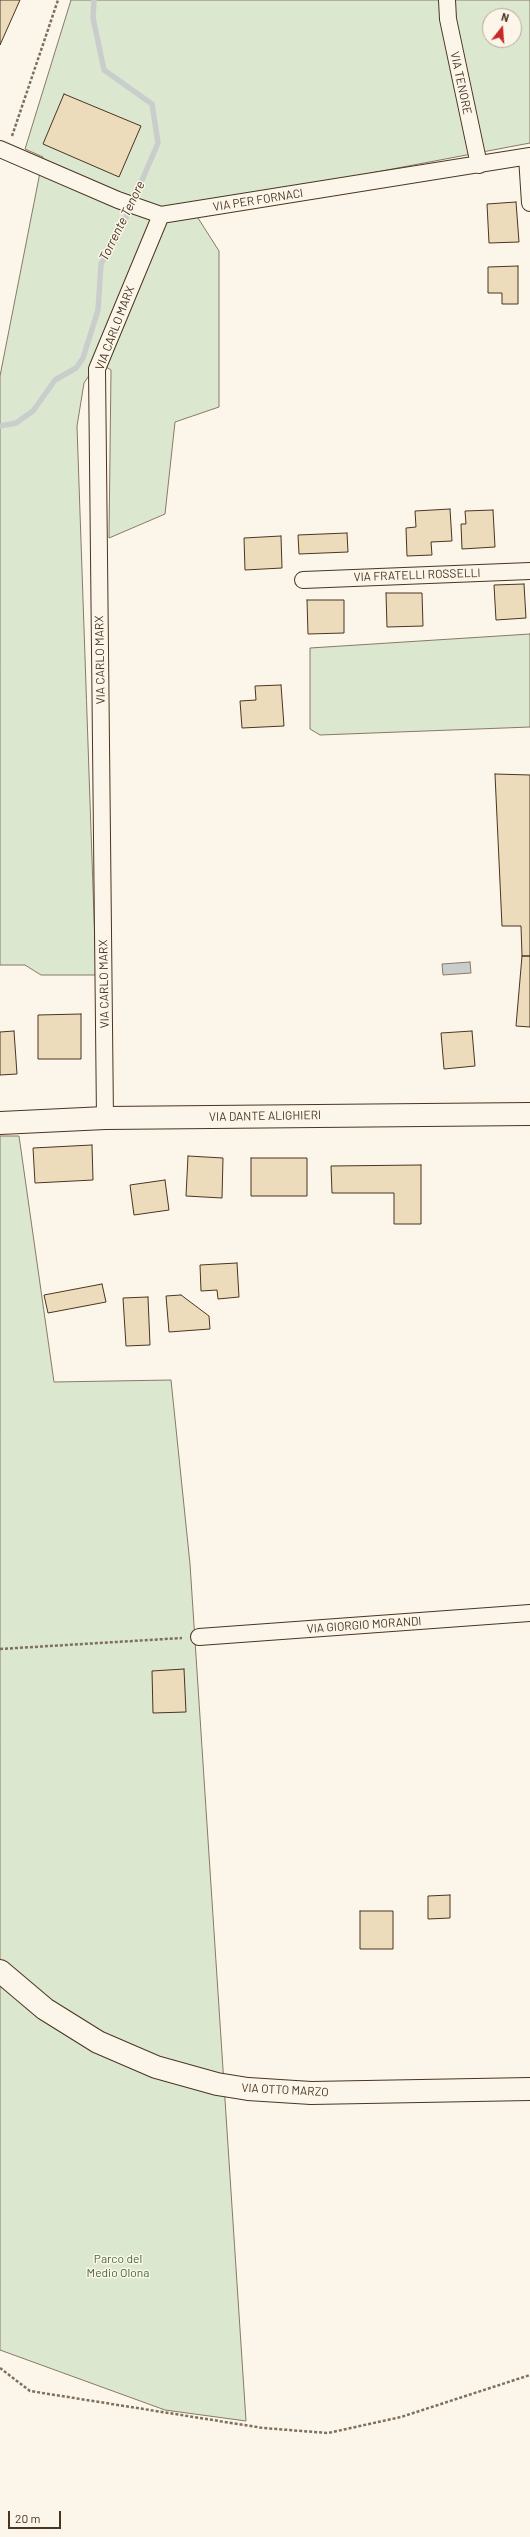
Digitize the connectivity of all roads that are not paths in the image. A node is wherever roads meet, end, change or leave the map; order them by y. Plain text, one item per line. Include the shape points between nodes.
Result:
1 (447, 0) edge
2 (4, 150) edge
3 (528, 156) edge
4 (479, 165) junction
5 (530, 203) edge
6 (161, 215) junction
7 (530, 571) edge
8 (303, 580) dead end
9 (530, 1114) edge
10 (105, 1118) junction
11 (0, 1123) edge
12 (530, 1613) edge
13 (199, 1637) road end
14 (0, 1970) edge
15 (530, 2089) edge

1 - 4 street, VIA TENORE via 448,19
2 - 6 street, VIA PER FORNACI via 118,200
3 - 4 street, VIA PER FORNACI
3 - 5 street, VIA PER FORNACI
4 - 6 street, VIA PER FORNACI
6 - 10 street, VIA CARLO MARX via 97,370
7 - 8 street, VIA FRATELLI ROSSELLI
9 - 10 street, VIA DANTE ALIGHIERI
10 - 11 street, VIA DANTE ALIGHIERI
12 - 13 street, VIA GIORGIO MORANDI
14 - 15 street, VIA OTTO MARZO via 45,2009 98,2042 156,2067 217,2084 310,2093

